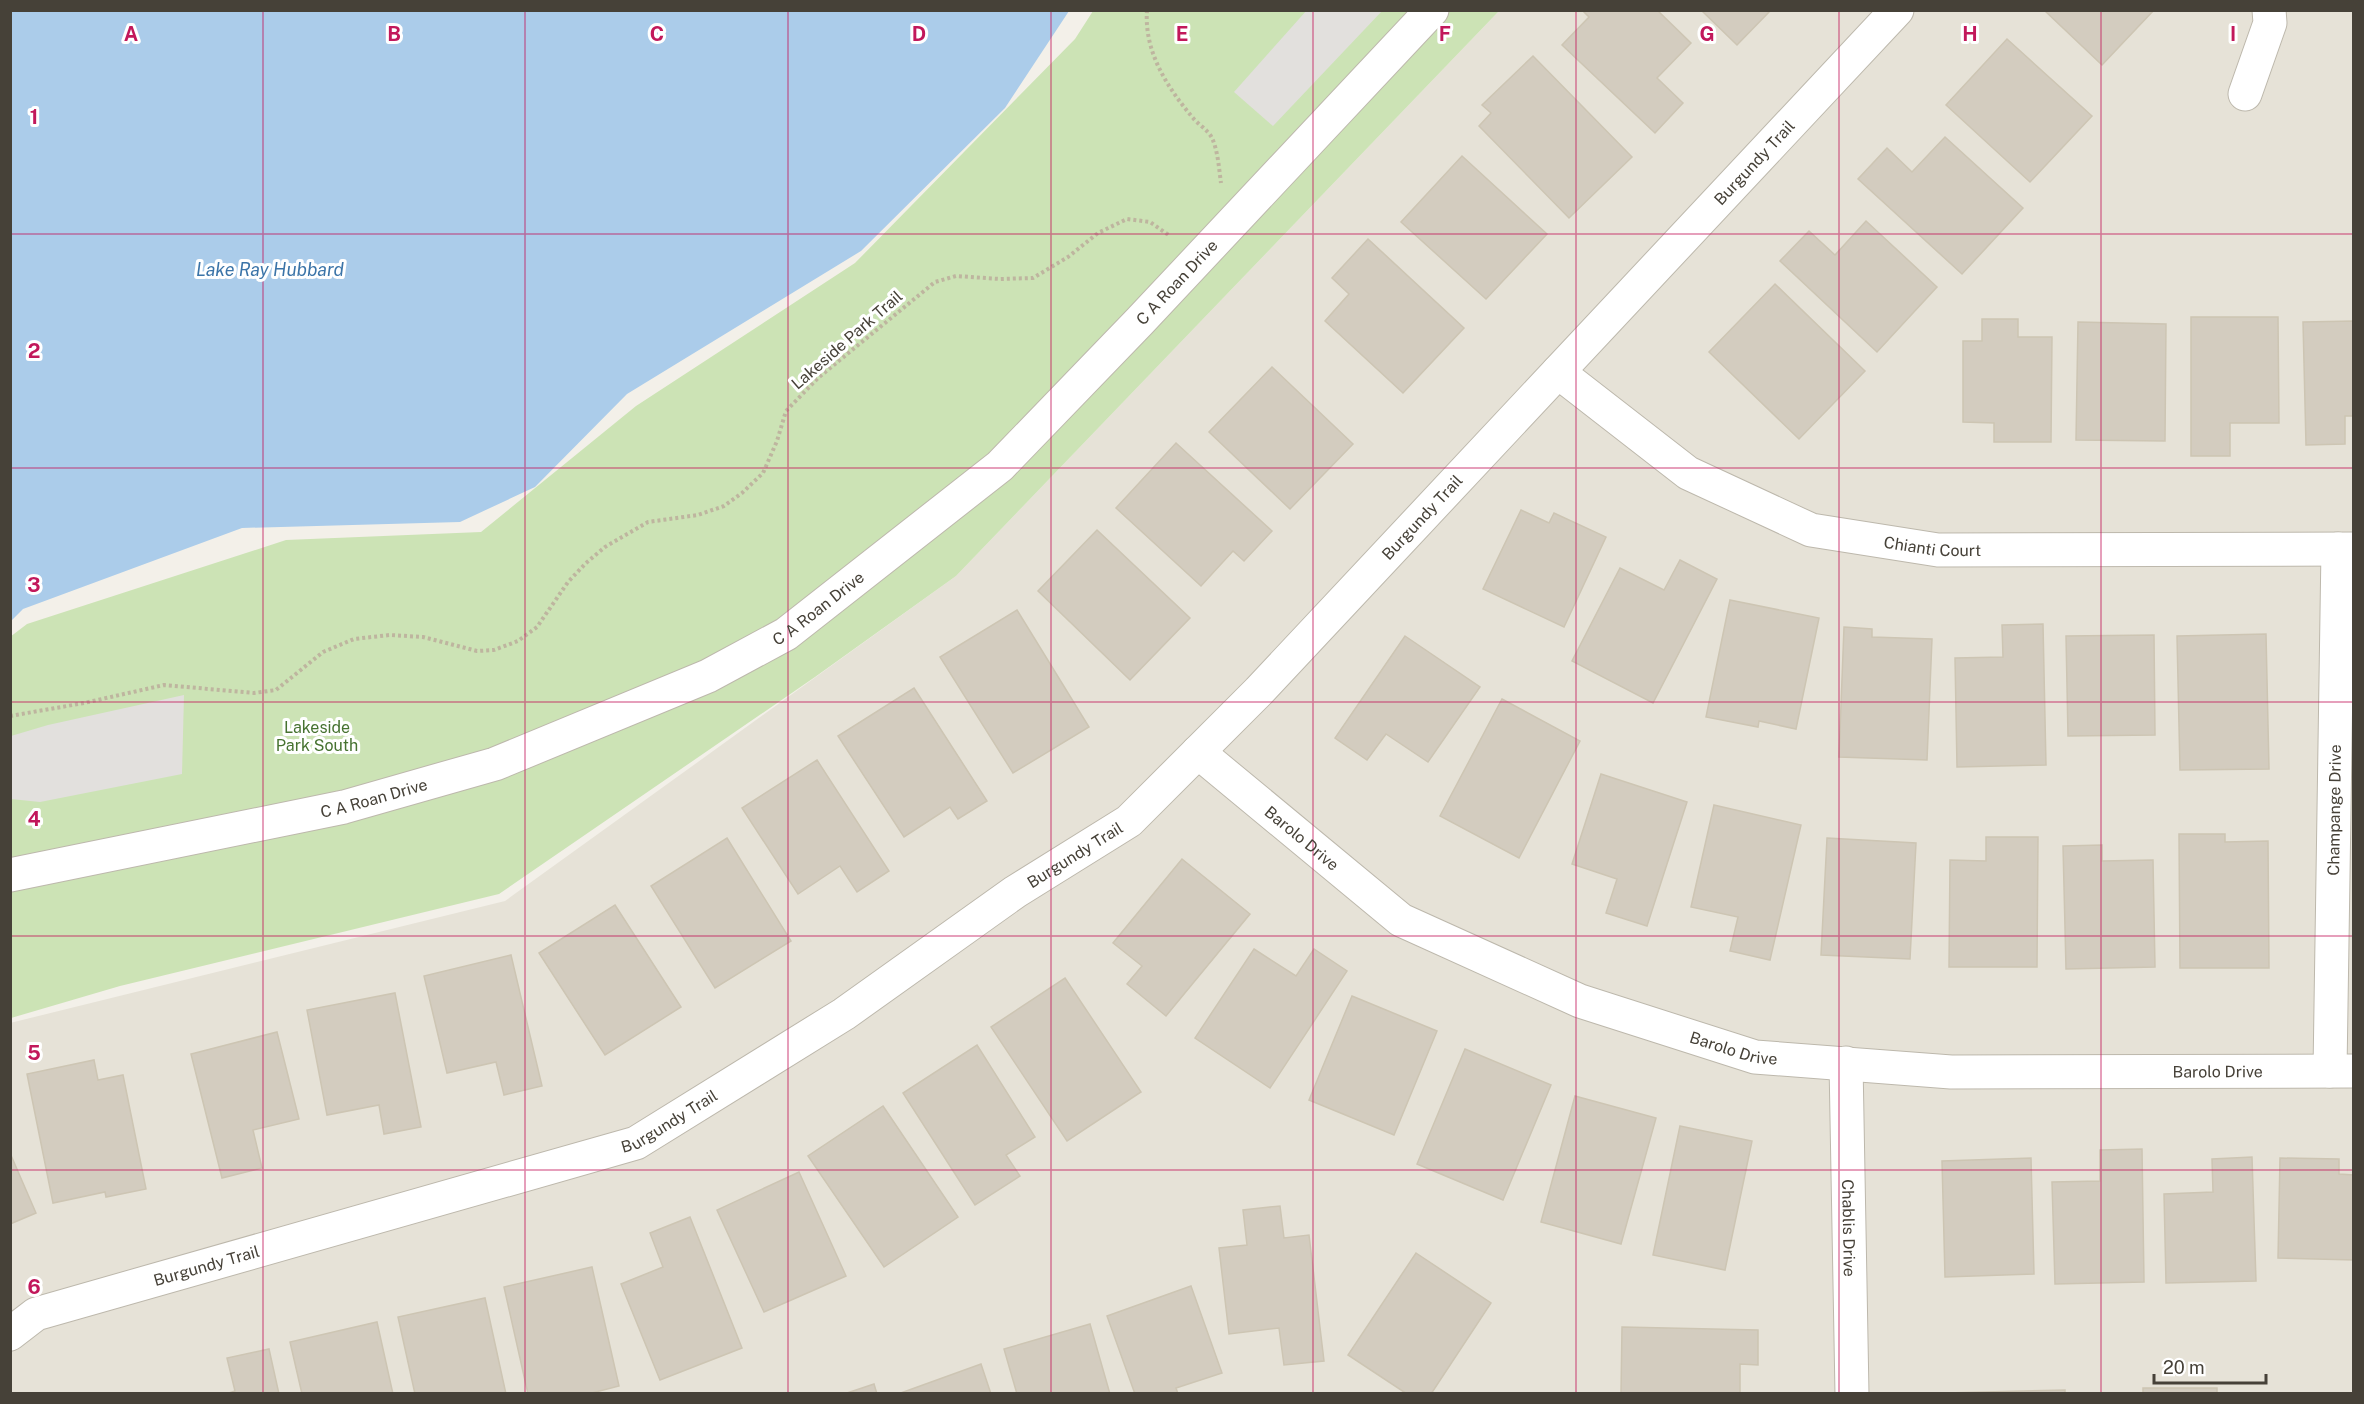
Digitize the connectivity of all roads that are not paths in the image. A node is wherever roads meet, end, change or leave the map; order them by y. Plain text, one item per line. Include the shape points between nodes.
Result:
1 (1432, 10) edge
2 (1897, 10) edge
3 (2269, 10) edge
4 (2245, 94) dead end
5 (1558, 372) junction
6 (2346, 549) edge
7 (1198, 752) junction
8 (10, 876) edge
9 (1846, 1064) junction
10 (2342, 1071) edge
11 (10, 1334) edge
12 (1852, 1394) edge

1 - 8 street, C A Roan Drive via 1000,466 786,634 708,676 495,764 345,807
2 - 5 street, Burgundy Trail
3 - 4 street via 2270,23
5 - 6 street, Chianti Court via 1688,473 1811,530 1938,550
5 - 7 street, Burgundy Trail
6 - 10 street, Champange Drive
7 - 9 street, Barolo Drive via 1401,920 1580,1001 1755,1057
7 - 11 street, Burgundy Trail via 1129,821 1016,892 844,1014 636,1143 36,1314
9 - 10 street, Barolo Drive via 1951,1072
9 - 12 street, Chablis Drive

